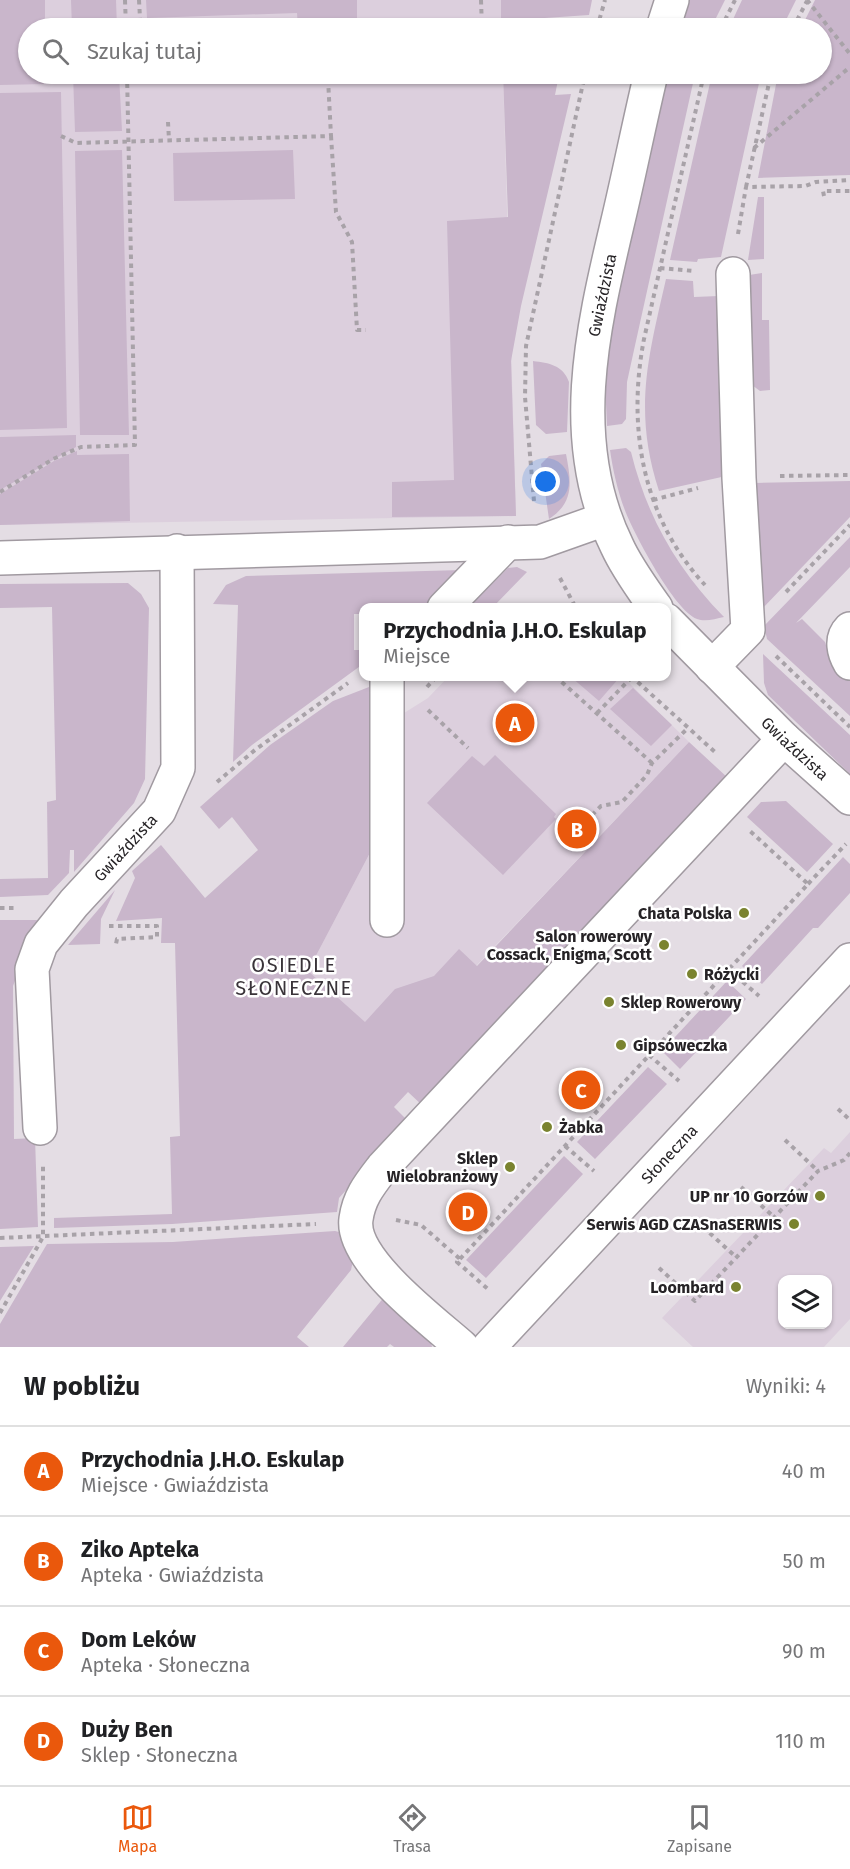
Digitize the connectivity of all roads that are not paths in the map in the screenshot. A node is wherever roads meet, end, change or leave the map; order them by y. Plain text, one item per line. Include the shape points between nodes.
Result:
1 (672, 0) edge
2 (666, 18) edge
3 (649, 84) edge
4 (735, 259) road end
5 (605, 519) junction
6 (508, 542) junction
7 (177, 551) junction
8 (0, 558) edge
9 (449, 603) edge
10 (652, 603) edge
11 (671, 625) edge
12 (850, 629) edge
13 (850, 663) edge
14 (712, 667) junction
15 (371, 681) edge
16 (784, 739) junction
17 (850, 798) edge
18 (387, 920) dead end
19 (850, 960) edge
20 (40, 1128) road end
21 (462, 1347) edge
22 (489, 1347) edge

1 - 2 street
3 - 5 street, Gwiaździsta via 594,323 587,381 594,481
4 - 14 street via 748,630
5 - 6 street via 540,542
5 - 10 street, Gwiaździsta via 632,574
6 - 7 street
6 - 9 street
7 - 8 street
7 - 20 street, Gwiaździsta via 178,768 159,812 41,944 32,969
11 - 14 street, Gwiaździsta
12 - 13 street via 843,652
14 - 16 street, Gwiaździsta
15 - 18 street
16 - 17 street, Gwiaździsta
16 - 21 street via 362,1194 355,1222 366,1254 382,1276
19 - 22 street, Słoneczna

